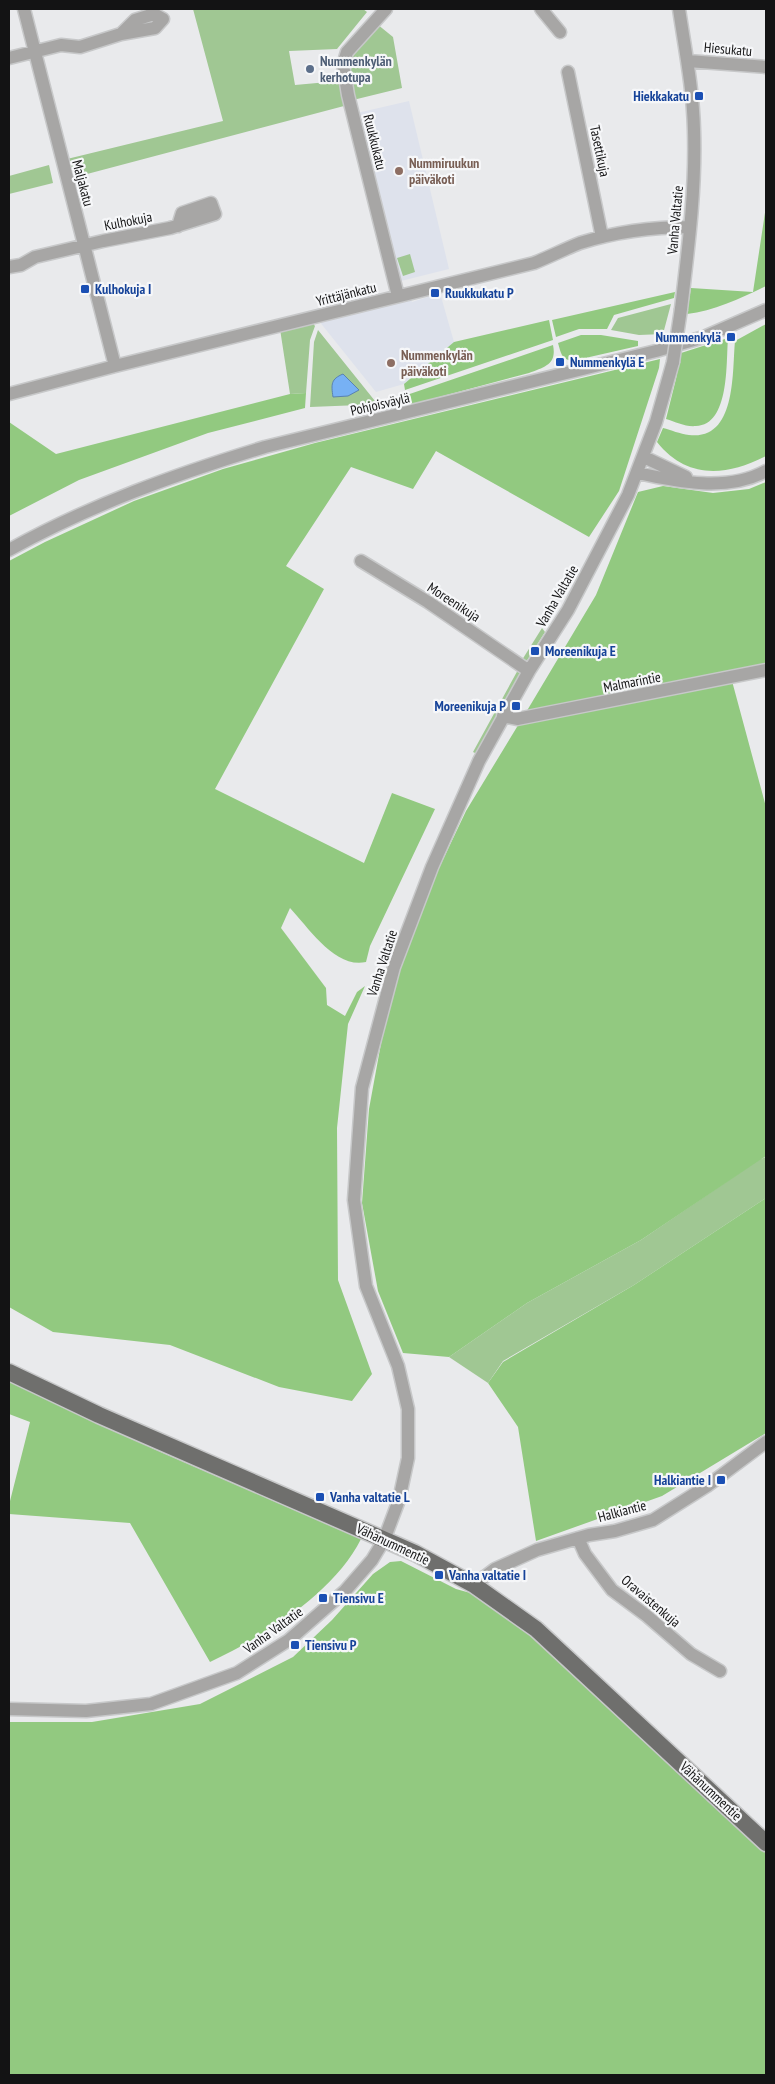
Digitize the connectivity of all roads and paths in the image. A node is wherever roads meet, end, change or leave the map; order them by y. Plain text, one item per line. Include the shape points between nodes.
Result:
1 (24, 9) edge
2 (386, 9) edge
3 (541, 9) edge
4 (679, 9) edge
5 (560, 32) dead end
6 (121, 34) dead end
7 (34, 51) junction
8 (9, 58) edge
9 (688, 61) junction
10 (766, 67) edge
11 (568, 72) dead end
12 (178, 226) dead end
13 (690, 227) junction
14 (602, 237) junction
15 (84, 246) junction
16 (9, 267) edge
17 (398, 296) junction
18 (766, 310) edge
19 (114, 366) junction
20 (9, 394) edge
21 (644, 457) junction
22 (766, 471) edge
23 (638, 472) junction
24 (707, 483) junction
25 (9, 550) edge
26 (362, 561) dead end
27 (766, 670) edge
28 (529, 671) junction
29 (503, 716) junction
30 (9, 1372) edge
31 (766, 1442) edge
32 (578, 1538) junction
33 (384, 1540) junction
34 (474, 1585) junction
35 (720, 1671) dead end
36 (9, 1709) edge
37 (766, 1843) edge

1 - 7 street, Maljakatu
2 - 17 street, Ruukkukatu via 347,52 343,65 346,89
3 - 5 street
4 - 9 street, Vanha Valtatie
6 - 7 street via 80,47 61,45
7 - 8 street
7 - 15 street, Maljakatu
9 - 10 street, Hiesukatu
9 - 13 street, Vanha Valtatie via 694,132
11 - 14 street, Tasettikuja
12 - 15 street, Kulhokuja
13 - 14 street, Yrittäjänkatu
13 - 21 street, Vanha Valtatie, bridge via 673,362
14 - 17 street, Yrittäjänkatu via 534,263
15 - 16 street, Kulhokuja via 35,257
15 - 19 street, Maljakatu
17 - 19 street, Yrittäjänkatu
18 - 25 street, Pohjoisväylä via 704,337 656,351 265,446 104,503
19 - 20 street, Yrittäjänkatu
21 - 23 street, Vanha Valtatie
21 - 24 street via 681,476
22 - 24 street via 727,482
23 - 24 street
23 - 28 street, Vanha Valtatie via 572,602
26 - 28 street, Moreenikuja
27 - 29 street, Malmarintie via 517,719
28 - 29 street, Vanha Valtatie
29 - 33 street, Vanha Valtatie via 479,761 432,867 394,967 362,1088 354,1200 366,1286 398,1366 408,1409 408,1458 399,1500
30 - 33 main road, Vähänummentie
31 - 32 street, Halkiantie via 707,1486 653,1520
32 - 34 street, Halkiantie via 537,1550 495,1569
32 - 35 street, Oravaistenkuja via 585,1554 612,1590 691,1654
33 - 34 main road, Vähänummentie
33 - 36 street, Vanha Valtatie via 372,1560 345,1591 289,1640 237,1673 151,1704 86,1710
34 - 37 main road, Vähänummentie via 536,1629

